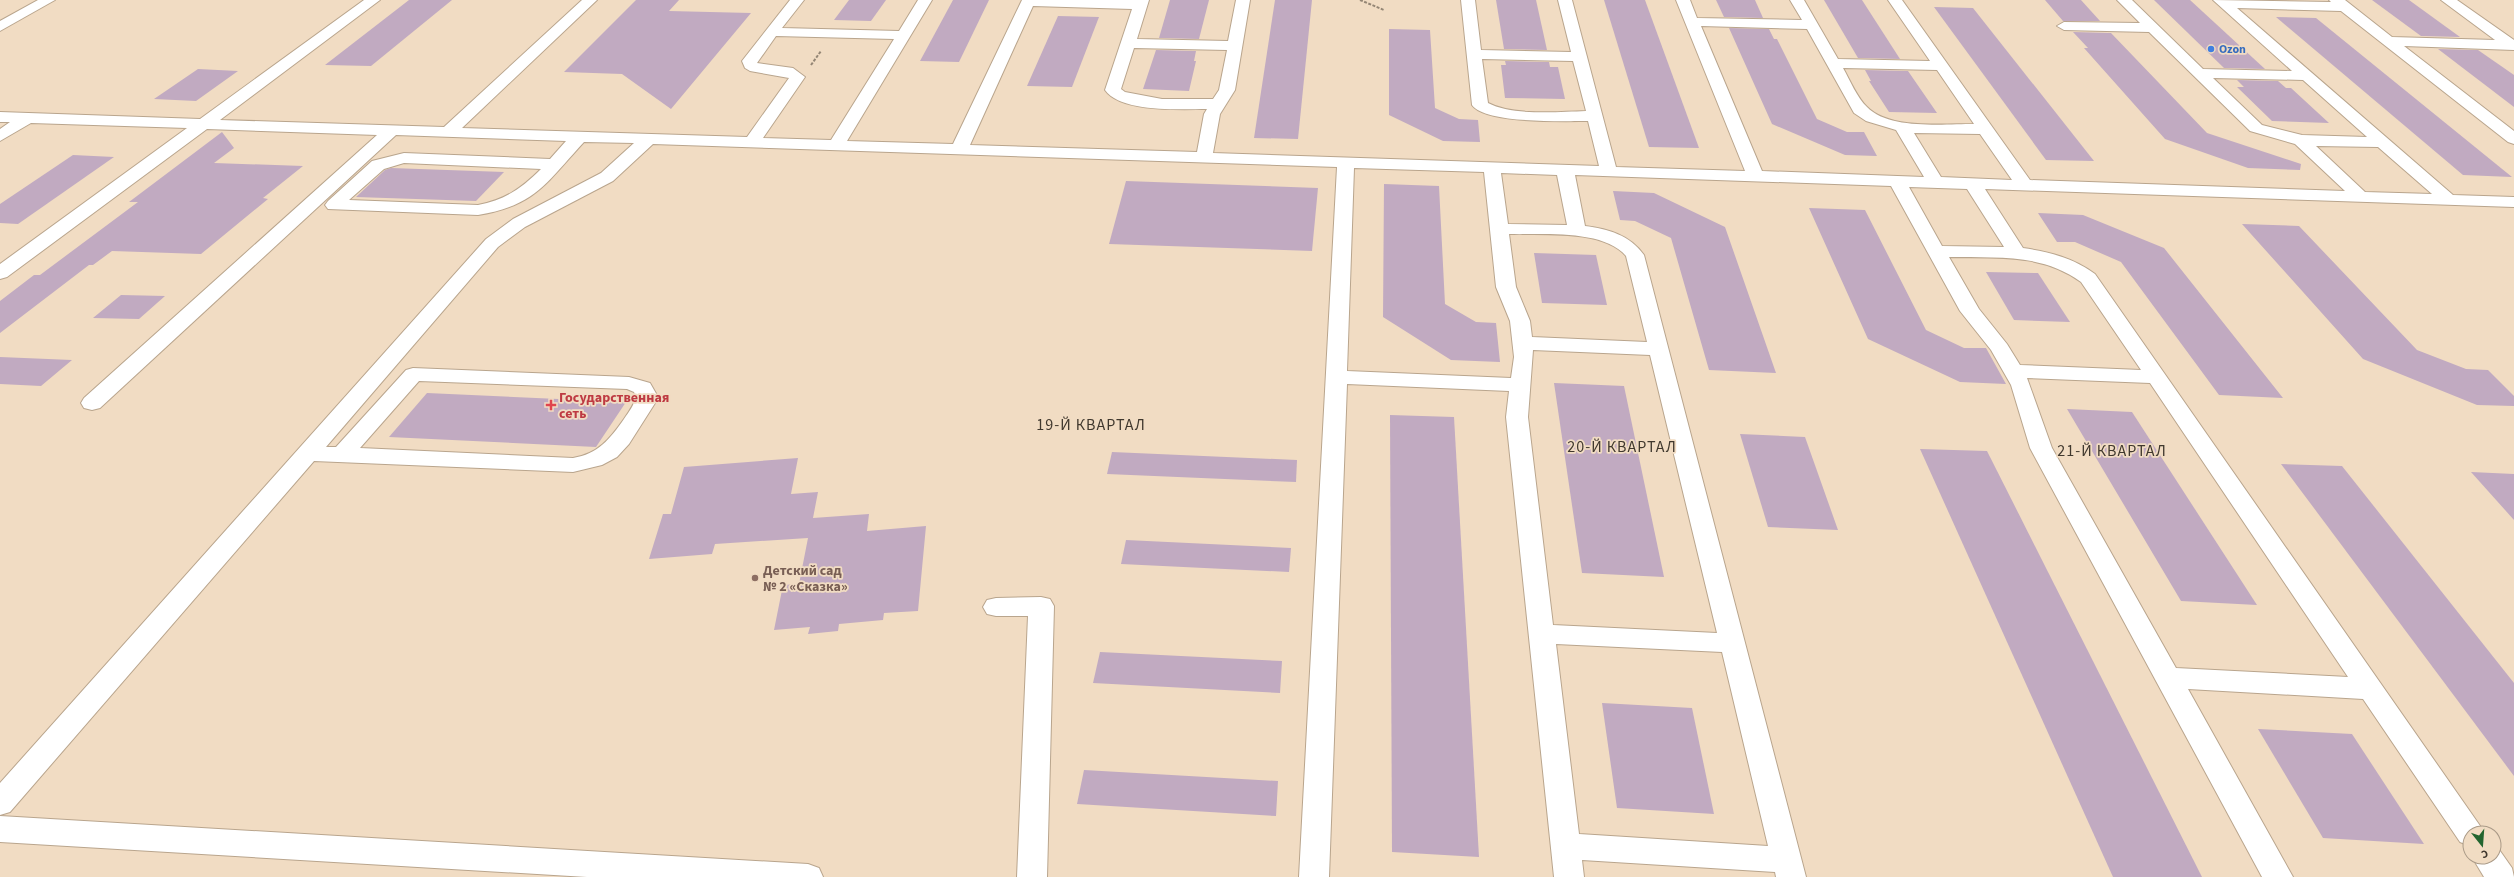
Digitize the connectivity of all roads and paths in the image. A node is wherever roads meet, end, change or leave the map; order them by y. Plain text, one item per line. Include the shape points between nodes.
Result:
1 (48, 0) edge
2 (373, 0) edge
3 (590, 0) edge
4 (797, 0) edge
5 (925, 0) edge
6 (1243, 0) edge
7 (1360, 0) edge
8 (1468, 0) edge
9 (1565, 0) edge
10 (1683, 0) edge
11 (1797, 0) edge
12 (1895, 0) edge
13 (2124, 0) edge
14 (2448, 0) edge
15 (1029, 1) edge
16 (2222, 2) edge
17 (1141, 3) edge
18 (2340, 3) edge
19 (1384, 10) dead end
20 (1692, 22) junction
21 (1812, 25) junction
22 (2064, 26) dead end
23 (0, 27) edge
24 (2153, 28) junction
25 (772, 32) junction
26 (904, 35) junction
27 (2389, 41) junction
28 (1128, 43) junction
29 (1235, 46) junction
30 (2513, 46) edge
31 (1474, 54) junction
32 (1580, 57) junction
33 (1833, 63) junction
34 (1941, 66) junction
35 (2198, 73) junction
36 (2308, 76) junction
37 (1219, 104) junction
38 (1595, 116) junction
39 (0, 117) edge
40 (28, 118) junction
41 (204, 124) junction
42 (1902, 127) junction
43 (1985, 129) junction
44 (391, 130) junction
45 (448, 132) junction
46 (0, 136) edge
47 (579, 137) junction
48 (649, 139) junction
49 (2514, 139) edge
50 (2300, 140) junction
51 (2383, 142) junction
52 (751, 143) junction
53 (836, 145) junction
54 (959, 150) junction
55 (1204, 158) junction
56 (1346, 163) junction
57 (554, 164) junction
58 (1492, 168) junction
59 (1565, 170) junction
60 (1609, 172) junction
61 (1756, 177) junction
62 (1897, 181) junction
63 (1936, 183) junction
64 (1973, 184) junction
65 (2025, 186) junction
66 (2361, 197) junction
67 (2449, 200) junction
68 (2514, 202) edge
69 (311, 204) junction
70 (334, 205) junction
71 (1499, 229) junction
72 (1577, 232) junction
73 (1936, 251) junction
74 (2018, 254) junction
75 (0, 273) edge
76 (1523, 343) junction
77 (1659, 349) junction
78 (2014, 371) junction
79 (379, 372) junction
80 (413, 374) junction
81 (1336, 377) junction
82 (2156, 377) junction
83 (1521, 385) junction
84 (92, 403) dead end
85 (308, 453) junction
86 (342, 454) junction
87 (996, 607) dead end
88 (1541, 634) junction
89 (1733, 643) junction
90 (2168, 678) junction
91 (2371, 689) junction
92 (0, 804) edge
93 (2464, 825) edge
94 (0, 829) edge
95 (1565, 846) junction
96 (2493, 865) edge
97 (1789, 868) edge
98 (610, 871) edge
99 (808, 877) edge
100 (1032, 877) edge
101 (1314, 877) edge
102 (1569, 877) edge
103 (2278, 877) edge
104 (2501, 877) edge

1 - 23 street
2 - 41 street
3 - 45 street
4 - 25 street
5 - 26 street
6 - 29 street
7 - 19 path
8 - 31 street
9 - 32 street
10 - 20 street
11 - 21 street
12 - 34 street
13 - 24 street
14 - 30 street
15 - 17 street
15 - 54 street
16 - 18 street
16 - 36 street
17 - 28 street
18 - 27 street
20 - 21 street
20 - 61 street
21 - 33 street
22 - 24 street
24 - 35 street
25 - 26 street
25 - 52 street via 749,61 750,65 758,70 792,72 797,77
26 - 53 street
27 - 30 street
27 - 49 street
28 - 29 street
28 - 37 street via 1113,90 1120,97 1138,102
29 - 37 street via 1227,90
31 - 32 street
31 - 38 street via 1480,105 1484,108 1503,114
32 - 38 street
33 - 34 street
33 - 42 street via 1865,115
34 - 43 street
35 - 36 street
35 - 50 street via 2249,123 2272,134
36 - 51 street
37 - 55 street via 1212,114
38 - 60 street
39 - 40 street
40 - 41 street
40 - 46 street
41 - 44 street
41 - 75 street
42 - 43 street
42 - 63 street
43 - 65 street
44 - 45 street
44 - 69 street
45 - 47 street
47 - 48 street
47 - 57 street
48 - 52 street
48 - 79 street via 607,177 519,223 492,243
50 - 51 street
50 - 66 street
51 - 67 street
52 - 53 street
53 - 54 street
54 - 55 street
55 - 56 street
56 - 58 street
56 - 81 street
57 - 70 street via 396,159 378,165
57 - 70 street via 526,195 495,208 478,210
58 - 59 street
58 - 71 street
59 - 60 street
59 - 72 street
60 - 61 street
61 - 62 street
62 - 63 street
62 - 73 street
63 - 64 street
64 - 65 street
64 - 74 street
65 - 66 street
66 - 67 street
67 - 68 street
69 - 70 street
69 - 84 street
71 - 72 street
71 - 76 street via 1507,294 1520,321
72 - 77 street via 1611,236 1633,250
73 - 74 street
73 - 78 street via 1972,315 2000,348
74 - 82 street via 2054,258 2082,273
76 - 77 street
76 - 83 street via 1524,370
77 - 89 street
78 - 82 street
78 - 90 street via 2028,400 2033,426 2042,448
79 - 80 street
79 - 85 street
80 - 86 street
80 - 86 street via 629,383 643,388 647,397 616,447 586,464
81 - 83 street
81 - 101 street
82 - 91 street
83 - 88 street via 1517,417
85 - 86 street
85 - 92 street
87 - 100 street via 1042,606
88 - 89 street
88 - 95 street
89 - 97 street
90 - 91 street
90 - 103 street
91 - 93 street
94 - 98 street
95 - 97 street
95 - 102 street
96 - 104 street
98 - 99 street

